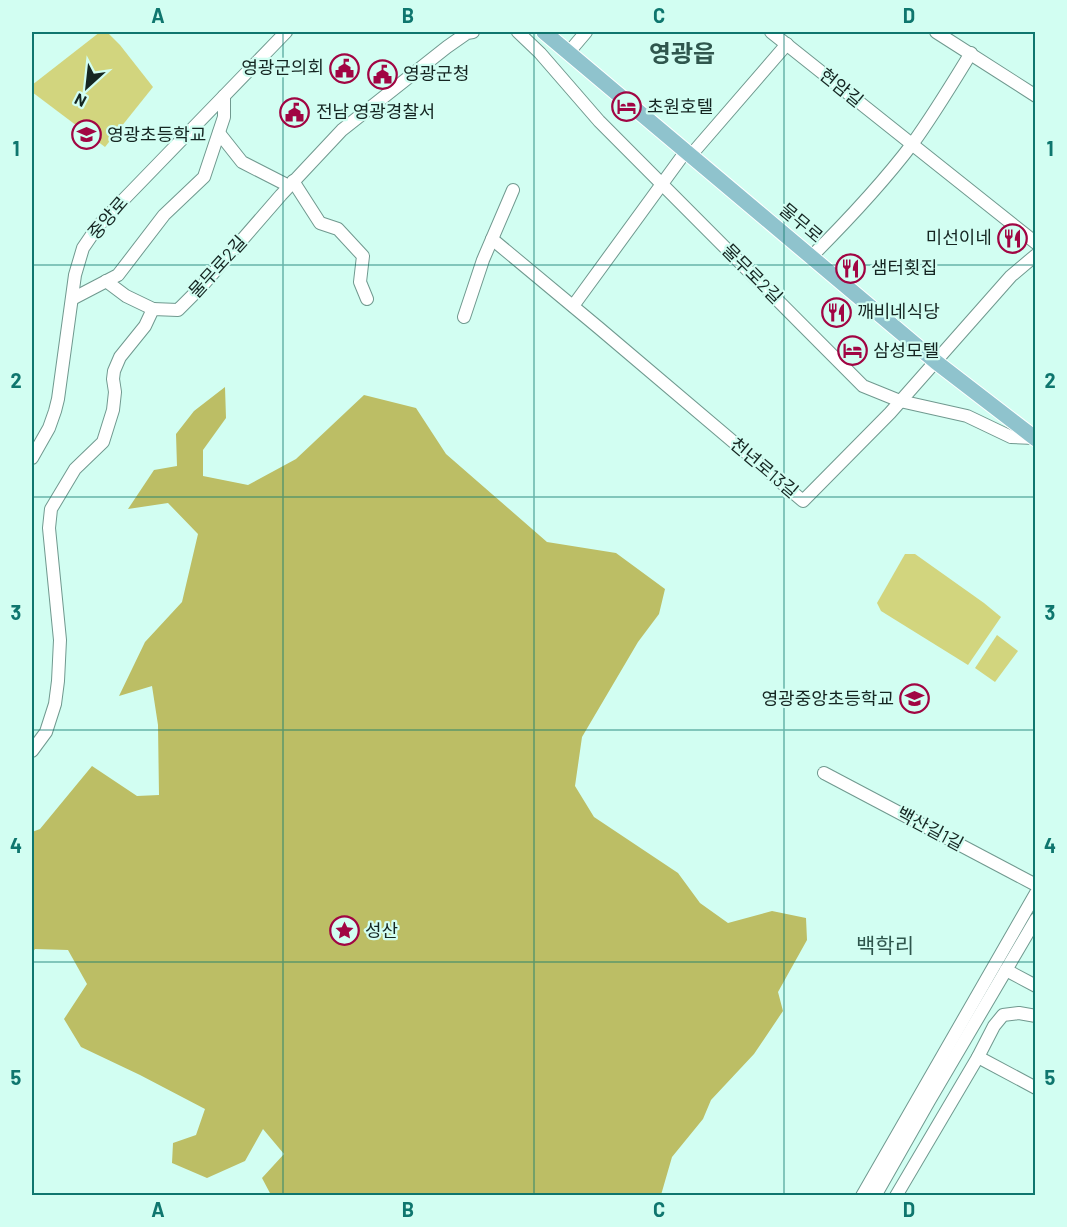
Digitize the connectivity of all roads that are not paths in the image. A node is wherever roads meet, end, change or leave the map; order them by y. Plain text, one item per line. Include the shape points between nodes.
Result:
1 (286, 32) edge
2 (473, 32) edge
3 (518, 32) edge
4 (544, 32) edge
5 (586, 32) edge
6 (771, 32) edge
7 (936, 32) edge
8 (787, 44) junction
9 (569, 52) junction
10 (971, 53) junction
11 (224, 96) junction
12 (1035, 96) edge
13 (219, 132) junction
14 (912, 144) junction
15 (688, 153) junction
16 (291, 184) junction
17 (662, 184) junction
18 (513, 190) dead end
19 (492, 239) junction
20 (1035, 243) edge
21 (1035, 255) edge
22 (811, 257) junction
23 (106, 281) junction
24 (72, 299) junction
25 (367, 299) dead end
26 (573, 306) junction
27 (153, 309) junction
28 (464, 317) dead end
29 (936, 362) junction
30 (900, 401) junction
31 (1035, 439) edge
32 (32, 458) edge
33 (32, 751) edge
34 (824, 773) dead end
35 (1035, 885) edge
36 (1035, 893) edge
37 (1035, 919) edge
38 (1006, 970) junction
39 (1035, 986) edge
40 (1035, 1016) edge
41 (978, 1057) junction
42 (1035, 1088) edge
43 (862, 1196) edge
44 (875, 1196) edge
45 (896, 1196) edge

1 - 11 street, 중앙로
2 - 16 street, 물무로2길 via 447,47 342,130
3 - 17 street, 물무로2길
4 - 9 main road, 물무로
5 - 9 street
6 - 8 street, 현암길
7 - 10 street
8 - 14 street, 현암길
8 - 15 street
9 - 15 main road, 물무로
10 - 12 street
10 - 14 street
11 - 13 street via 225,117
11 - 24 street, 중앙로 via 98,226 83,248
13 - 16 street via 242,162
13 - 23 street via 204,177 164,215 118,275
14 - 20 street, 현암길
14 - 22 street via 875,190
15 - 17 street
15 - 22 main road, 물무로
16 - 25 street via 320,223 338,229 363,256 360,282
16 - 27 street, 물무로2길 via 178,310
17 - 26 street
17 - 30 street, 물무로2길 via 863,386
18 - 19 street
19 - 26 street, 천년로13길
19 - 28 street
21 - 29 street, 천년로13길 via 1011,276
22 - 29 main road, 물무로
23 - 24 street
23 - 27 street
24 - 32 street, 중앙로 via 58,399 49,428
26 - 30 street, 천년로13길 via 803,501
27 - 33 street via 114,371 113,410 103,442 75,469 51,509 49,528 60,640 58,681 46,732
29 - 30 street, 천년로13길
29 - 31 main road, 물무로
30 - 31 street, 물무로2길 via 967,416 1011,437
34 - 35 street, 백산길1길
36 - 43 street
37 - 38 street
38 - 39 street
38 - 44 street
40 - 41 street via 1004,1015
41 - 42 street
41 - 45 street

